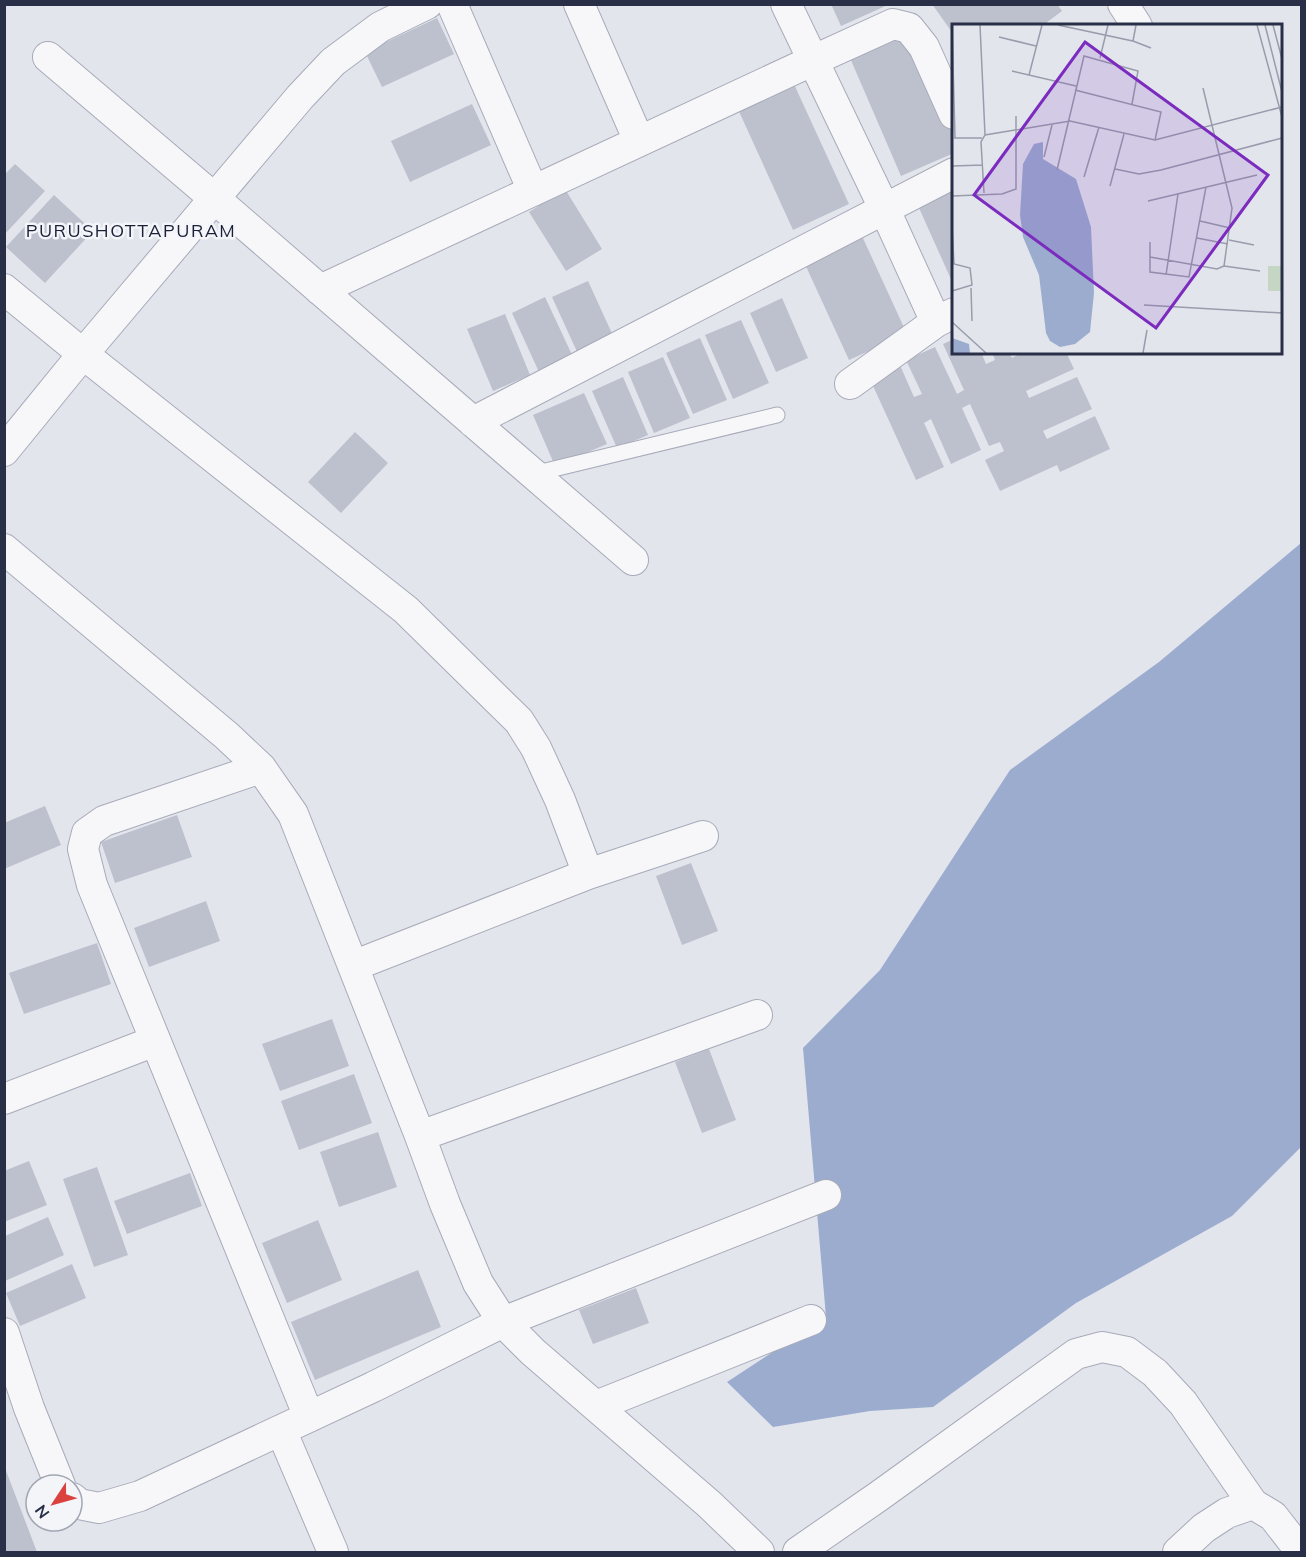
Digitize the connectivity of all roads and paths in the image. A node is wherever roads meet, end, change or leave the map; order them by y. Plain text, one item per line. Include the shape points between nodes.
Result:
1 (427, 4) edge
2 (452, 4) edge
3 (579, 4) edge
4 (786, 4) edge
5 (1123, 4) edge
6 (1136, 24) edge
7 (48, 57) dead end
8 (814, 60) junction
9 (952, 110) edge
10 (639, 141) junction
11 (952, 174) edge
12 (533, 191) junction
13 (214, 198) junction
14 (884, 208) junction
15 (4, 289) edge
16 (320, 290) junction
17 (945, 317) edge
18 (83, 354) junction
19 (850, 384) dead end
20 (777, 415) dead end
21 (473, 422) junction
22 (4, 451) edge
23 (533, 474) junction
24 (4, 549) edge
25 (633, 560) dead end
26 (261, 768) junction
27 (703, 836) dead end
28 (588, 874) junction
29 (353, 966) junction
30 (757, 1015) dead end
31 (155, 1041) junction
32 (4, 1099) edge
33 (420, 1136) junction
34 (826, 1195) dead end
35 (811, 1320) dead end
36 (503, 1322) junction
37 (4, 1333) edge
38 (596, 1406) junction
39 (17, 1412) edge
40 (309, 1417) junction
41 (281, 1430) junction
42 (53, 1473) edge
43 (1253, 1504) junction
44 (84, 1505) edge
45 (333, 1552) edge
46 (759, 1552) edge
47 (798, 1552) edge
48 (1178, 1552) edge
49 (1301, 1552) edge

1 - 13 street via 380,27 333,62
2 - 12 street
3 - 10 street
4 - 8 street
5 - 6 street
7 - 13 street
8 - 9 street via 893,24 909,28 924,47
8 - 10 street
8 - 14 street
10 - 12 street
11 - 14 street
12 - 16 street
13 - 16 street
13 - 18 street
14 - 17 street
14 - 21 street
15 - 18 street
16 - 21 street
17 - 19 street
18 - 22 street
18 - 28 street via 406,610 519,721 560,800
20 - 23 lane
21 - 23 street
23 - 25 street
24 - 26 street
26 - 29 street via 293,814
26 - 31 street via 104,821 87,833 83,849 92,885
27 - 28 street
28 - 29 street
29 - 33 street
30 - 33 street
31 - 32 street
31 - 40 street
33 - 36 street via 478,1283
34 - 36 street
35 - 38 street
36 - 38 street
36 - 40 street
37 - 39 street
38 - 46 street
39 - 42 street
40 - 41 street
41 - 44 street via 140,1496 99,1508
41 - 45 street
43 - 47 street via 1183,1403 1155,1373 1127,1352 1102,1347 1076,1354
43 - 48 street via 1227,1513
43 - 49 street via 1273,1516

